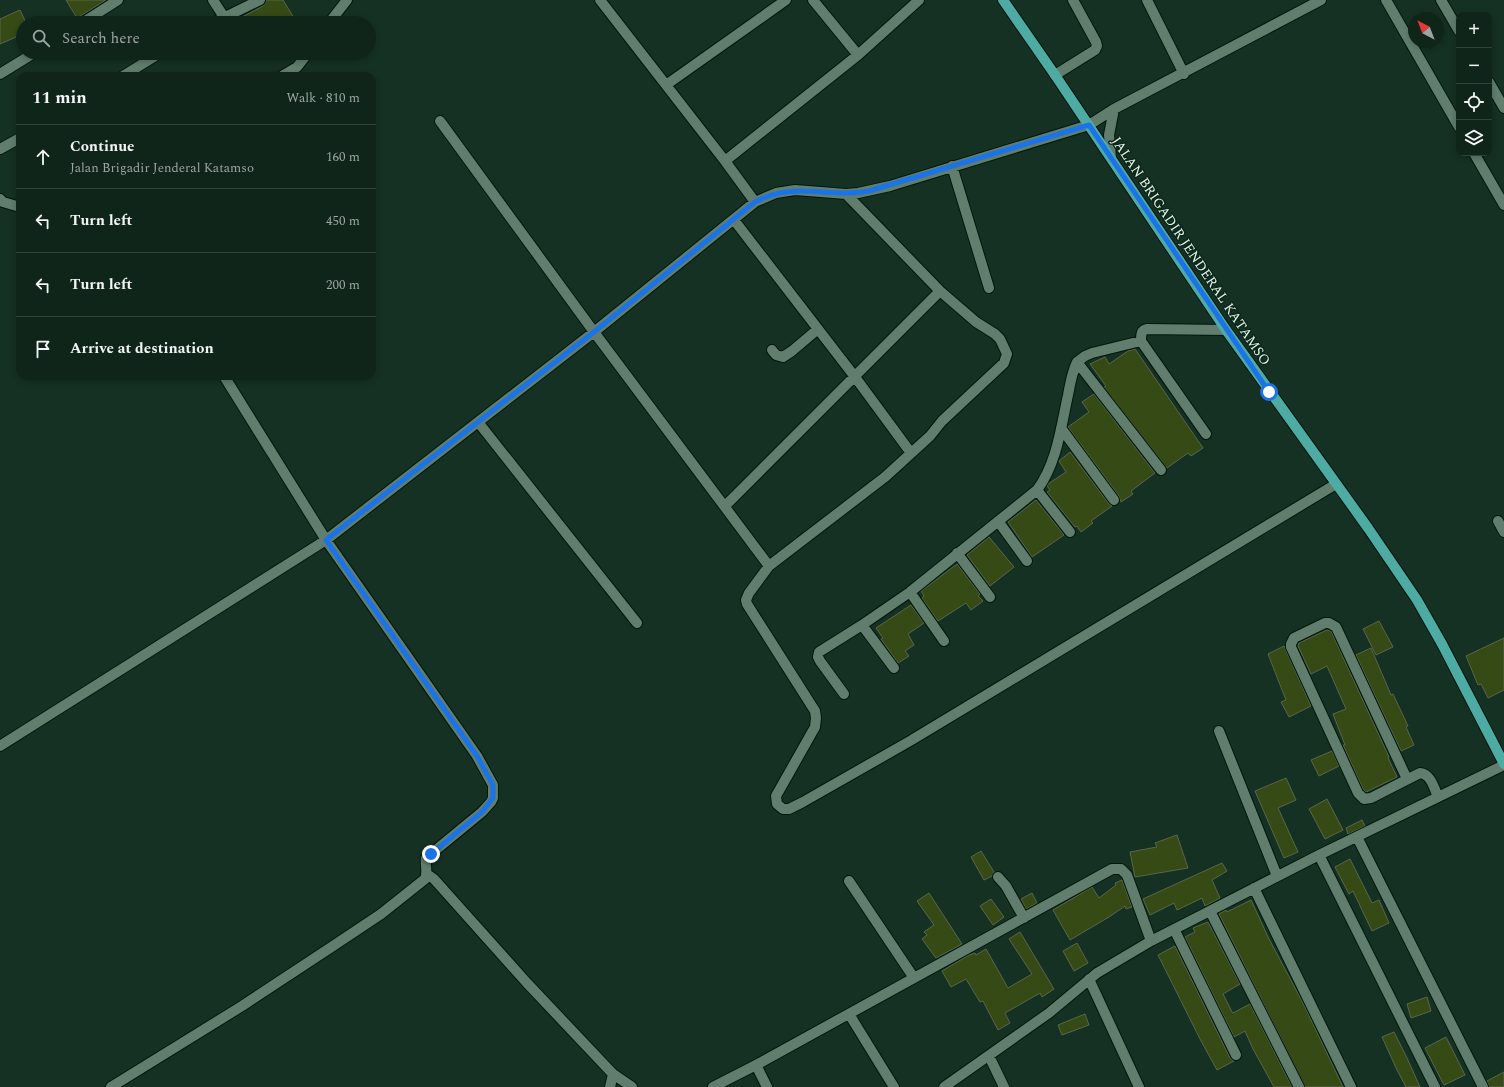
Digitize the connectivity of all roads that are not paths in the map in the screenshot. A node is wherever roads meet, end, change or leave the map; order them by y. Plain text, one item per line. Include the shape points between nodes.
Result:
1 (118, 0) edge
2 (213, 0) edge
3 (260, 0) edge
4 (347, 0) edge
5 (600, 0) edge
6 (786, 0) edge
7 (813, 0) edge
8 (919, 0) edge
9 (1003, 0) edge
10 (1073, 0) edge
11 (1147, 0) edge
12 (1322, 0) edge
13 (1386, 0) edge
14 (1441, 0) edge
15 (93, 16) edge
16 (223, 16) edge
17 (226, 16) edge
18 (334, 16) edge
19 (1456, 26) edge
20 (858, 56) junction
21 (23, 60) edge
22 (149, 60) edge
23 (302, 60) edge
24 (129, 72) edge
25 (288, 72) edge
26 (0, 74) edge
27 (1184, 74) junction
28 (1055, 75) junction
29 (1490, 84) edge
30 (666, 85) junction
31 (1504, 108) edge
32 (1114, 109) junction
33 (440, 121) dead end
34 (1456, 122) edge
35 (1089, 125) junction
36 (16, 140) edge
37 (0, 149) edge
38 (1476, 156) edge
39 (1111, 158) junction
40 (725, 161) junction
41 (952, 166) junction
42 (846, 194) junction
43 (0, 198) edge
44 (755, 202) junction
45 (1504, 205) edge
46 (16, 206) edge
47 (734, 220) junction
48 (989, 288) dead end
49 (940, 291) junction
50 (818, 329) junction
51 (1226, 330) junction
52 (594, 332) junction
53 (1141, 341) junction
54 (772, 350) dead end
55 (1077, 362) junction
56 (855, 378) junction
57 (226, 380) edge
58 (478, 422) junction
59 (1061, 428) junction
60 (1206, 434) dead end
61 (911, 453) junction
62 (1161, 470) dead end
63 (1336, 484) junction
64 (1037, 490) junction
65 (1114, 500) dead end
66 (726, 506) junction
67 (998, 521) junction
68 (1498, 521) dead end
69 (1070, 532) dead end
70 (1504, 532) edge
71 (326, 540) junction
72 (957, 553) junction
73 (1027, 560) dead end
74 (769, 566) junction
75 (910, 592) junction
76 (990, 597) dead end
77 (636, 623) dead end
78 (862, 625) junction
79 (944, 641) dead end
80 (894, 668) dead end
81 (844, 694) dead end
82 (1219, 731) dead end
83 (0, 746) edge
84 (1504, 765) edge
85 (1407, 779) junction
86 (1438, 797) junction
87 (1357, 837) junction
88 (1319, 855) junction
89 (426, 870) junction
90 (1277, 876) junction
91 (998, 877) dead end
92 (849, 881) dead end
93 (1254, 888) junction
94 (1210, 910) junction
95 (1024, 918) junction
96 (1174, 929) junction
97 (1151, 941) junction
98 (914, 978) junction
99 (1089, 979) junction
100 (849, 1014) junction
101 (1236, 1055) dead end
102 (989, 1056) junction
103 (756, 1066) junction
104 (613, 1074) junction
105 (111, 1087) edge
106 (610, 1087) edge
107 (632, 1087) edge
108 (713, 1087) edge
109 (767, 1087) edge
110 (894, 1087) edge
111 (944, 1087) edge
112 (1004, 1087) edge
113 (1139, 1087) edge
114 (1299, 1087) edge
115 (1351, 1087) edge
116 (1435, 1087) edge
117 (1483, 1087) edge

1 - 15 street
2 - 16 street
3 - 17 street
4 - 18 street
5 - 30 street
6 - 30 street
7 - 20 street
8 - 20 street
9 - 28 main road, JALAN BRIGADIR JENDERAL KATAMSO
10 - 28 street via 1097,46 1095,50
11 - 27 street
12 - 27 street
13 - 34 street
14 - 19 street
20 - 40 street
21 - 26 street
22 - 24 street
23 - 25 street
27 - 32 street
28 - 35 main road, JALAN BRIGADIR JENDERAL KATAMSO
29 - 31 street
30 - 40 street
32 - 35 street
32 - 39 street via 1109,135
33 - 52 street
35 - 39 main road, JALAN BRIGADIR JENDERAL KATAMSO
35 - 41 street
36 - 37 street
38 - 45 street
39 - 51 main road, JALAN BRIGADIR JENDERAL KATAMSO
40 - 44 street
41 - 42 street via 890,186
41 - 48 street
42 - 44 street via 795,190
42 - 49 street
43 - 46 street via 3,202
44 - 47 street
47 - 50 street
47 - 52 street
49 - 56 street
49 - 61 street via 976,322 995,334 1007,354 1004,362
50 - 54 street via 783,357 776,355
50 - 56 street
51 - 53 street via 1148,328 1141,334
51 - 63 main road, JALAN BRIGADIR JENDERAL KATAMSO
52 - 58 street
52 - 66 street
53 - 55 street via 1092,353
53 - 60 street
55 - 59 street
55 - 62 street
56 - 61 street
56 - 66 street
57 - 71 street
58 - 71 street
58 - 77 street
59 - 64 street via 1049,470
59 - 65 street
61 - 74 street via 885,477
63 - 74 street via 910,741 789,809 779,807 776,796 815,726 816,718 747,604 749,593
63 - 84 main road, JALAN BRIGADIR JENDERAL KATAMSO via 1417,600
64 - 67 street
64 - 69 street
66 - 74 street
67 - 72 street
67 - 73 street
68 - 70 street
71 - 83 street
71 - 89 street via 477,756 493,785 491,802 426,858
72 - 75 street
72 - 76 street
75 - 78 street
75 - 79 street
78 - 80 street
78 - 81 street via 819,652 820,661
82 - 90 street
84 - 86 street
85 - 85 street via 1367,799 1358,793 1291,647 1294,638 1325,623 1336,627
85 - 86 street via 1420,772 1424,773
86 - 87 street
87 - 88 street
87 - 117 street
88 - 90 street
88 - 116 street
89 - 104 street
89 - 105 street via 425,879 375,918 248,1002
90 - 93 street
91 - 95 street
92 - 98 street
93 - 94 street
93 - 115 street
94 - 96 street
94 - 114 street
95 - 97 street via 1112,869 1118,869 1127,875
95 - 98 street
96 - 97 street
96 - 101 street
97 - 99 street
98 - 100 street
99 - 102 street via 1049,1013
99 - 113 street
100 - 103 street
100 - 110 street
102 - 111 street
102 - 112 street
103 - 108 street
103 - 109 street
104 - 106 street
104 - 107 street

